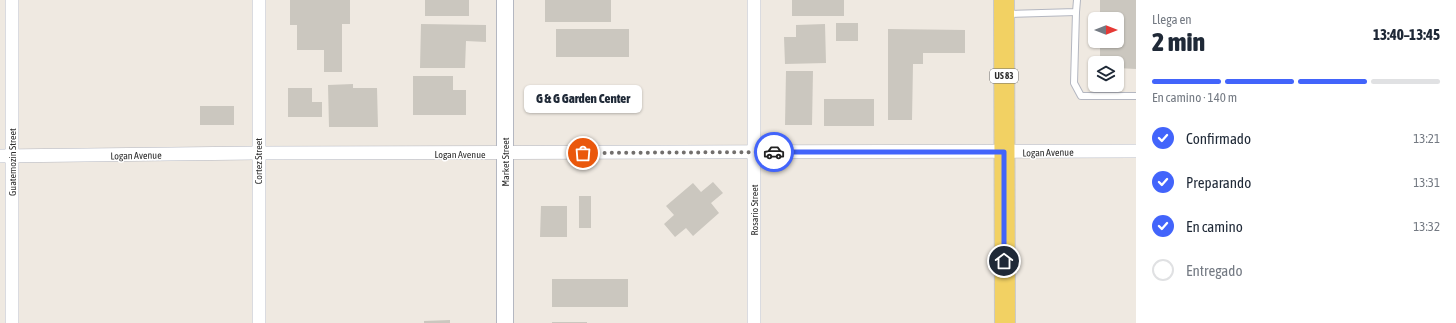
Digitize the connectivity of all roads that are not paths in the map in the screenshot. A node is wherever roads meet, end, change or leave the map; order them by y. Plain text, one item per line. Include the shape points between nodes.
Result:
1 (12, 0) edge
2 (259, 0) edge
3 (504, 0) edge
4 (754, 0) edge
5 (1077, 0) edge
6 (1004, 7) edge
7 (1076, 12) junction
8 (1136, 96) edge
9 (1136, 151) edge
10 (754, 152) junction
11 (1004, 152) junction
12 (258, 153) junction
13 (505, 154) junction
14 (6, 156) edge
15 (12, 323) edge
16 (259, 323) edge
17 (505, 323) edge
18 (754, 323) edge
19 (1005, 323) edge

1 - 14 street, Guatemozin Street
2 - 12 street, Cortez Street
3 - 13 street, Market Street
4 - 10 street, Rosario Street
5 - 7 lane
6 - 7 lane
6 - 11 main road, US 83
7 - 8 lane via 1074,84 1081,96
9 - 11 street, Logan Avenue
10 - 11 street, Logan Avenue
10 - 13 street, Logan Avenue
10 - 18 street, Rosario Street
11 - 19 main road, US 83
12 - 13 street, Logan Avenue
12 - 14 street, Logan Avenue
12 - 16 street, Cortez Street
13 - 17 street, Market Street
14 - 15 street, Guatemozin Street

